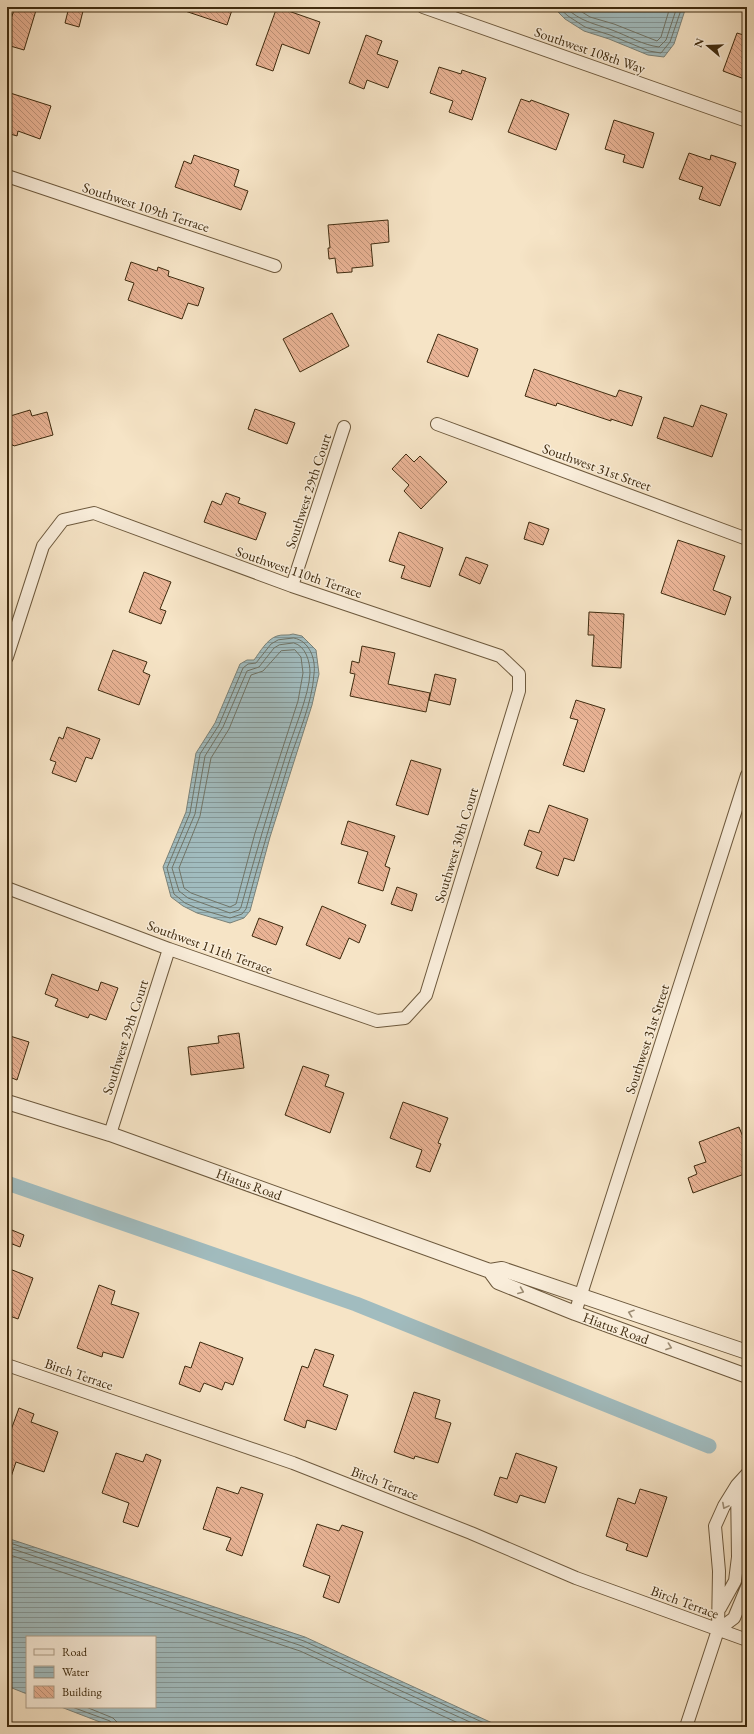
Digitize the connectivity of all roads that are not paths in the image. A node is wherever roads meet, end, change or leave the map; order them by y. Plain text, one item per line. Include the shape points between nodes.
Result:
1 (423, 7) edge
2 (747, 121) edge
3 (7, 176) edge
4 (275, 266) dead end
5 (437, 424) dead end
6 (344, 427) dead end
7 (747, 539) edge
8 (292, 586) junction
9 (7, 658) edge
10 (519, 674) joint
11 (747, 775) edge
12 (7, 888) edge
13 (170, 949) junction
14 (405, 1018) joint
15 (7, 1102) edge
16 (110, 1134) junction
17 (490, 1271) junction
18 (581, 1296) junction
19 (575, 1313) junction
20 (747, 1352) edge
21 (7, 1365) edge
22 (747, 1376) edge
23 (747, 1474) edge
24 (737, 1485) junction
25 (743, 1558) edge
26 (747, 1587) edge
27 (719, 1608) junction
28 (718, 1630) junction
29 (747, 1640) edge
30 (686, 1727) edge

1 - 2 street, Southwest 108th Way
3 - 4 street, Southwest 109th Terrace
5 - 7 street, Southwest 31st Street
6 - 8 street, Southwest 29th Court
8 - 9 street, Southwest 110th Terrace via 94,513 63,520 43,546
8 - 10 street, Southwest 110th Terrace via 500,656
10 - 14 street, Southwest 30th Court via 519,691 426,995
11 - 18 street, Southwest 31st Street
12 - 13 street, Southwest 111th Terrace
13 - 14 street, Southwest 111th Terrace via 376,1021
13 - 16 street, Southwest 29th Court
15 - 16 street, Hiatus Road
16 - 17 street, Hiatus Road
17 - 18 street, Hiatus Road via 502,1269
17 -> 19 street, Hiatus Road via 498,1282
18 - 19 street, Southwest 31st Street
20 -> 18 street, Hiatus Road
19 -> 22 street, Hiatus Road
21 - 28 street, Birch Terrace via 293,1463 471,1533 576,1578
23 - 24 street
24 - 25 street
24 -> 27 street via 715,1526 720,1571
25 - 27 street via 735,1581
26 - 28 street via 734,1618
27 - 28 street
28 - 29 street, Birch Terrace
28 - 30 street

